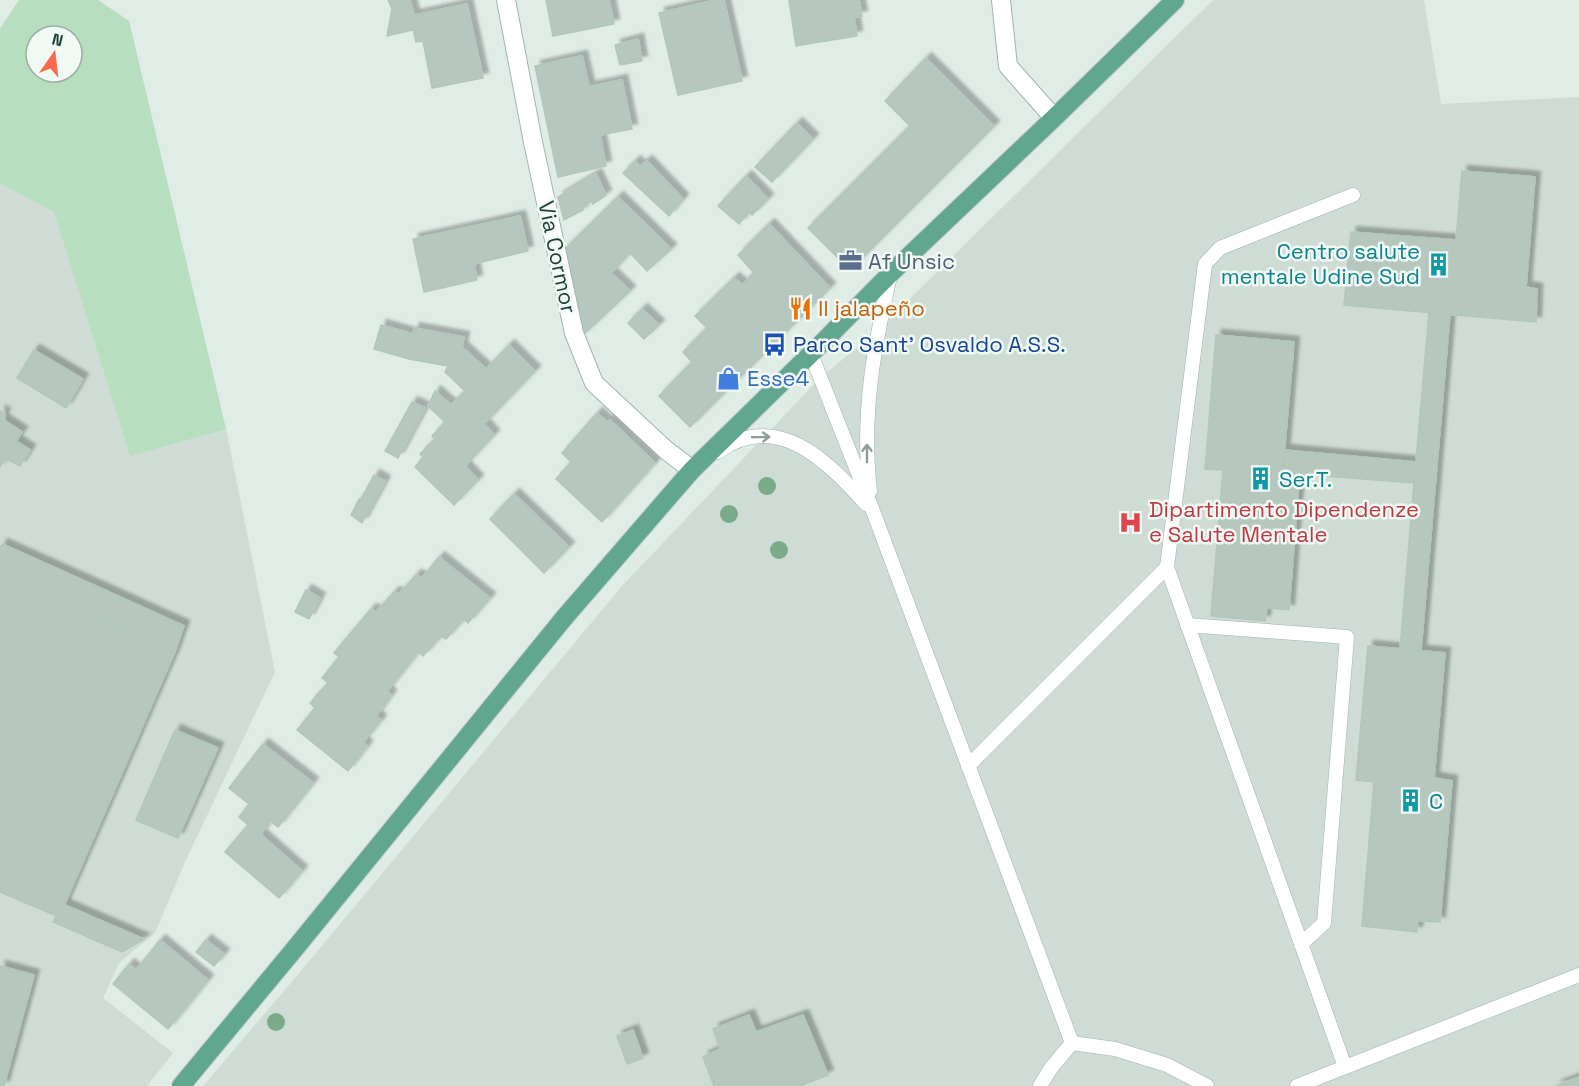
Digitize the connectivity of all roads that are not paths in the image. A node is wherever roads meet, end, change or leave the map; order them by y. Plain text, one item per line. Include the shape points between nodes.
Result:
1 (506, 0) edge
2 (1001, 0) edge
3 (1175, 0) edge
4 (1054, 118) junction
5 (1353, 195) dead end
6 (892, 272) junction
7 (811, 354) junction
8 (692, 470) junction
9 (873, 511) junction
10 (1167, 567) junction
11 (1187, 625) junction
12 (968, 766) junction
13 (1301, 944) junction
14 (1579, 975) edge
15 (1072, 1043) junction
16 (1345, 1067) junction
17 (181, 1086) edge
18 (1040, 1086) edge
19 (1207, 1086) edge
20 (1297, 1086) edge

1 - 8 street, Via Cormor via 574,333 594,383
2 - 4 street via 1008,66
3 - 4 main road
4 - 6 main road
5 - 10 lane via 1220,248 1204,264
6 - 7 main road
9 -> 6 lane via 867,460 870,389 878,330
7 - 8 main road
7 - 9 lane
8 -> 9 lane via 725,446 766,435 788,440 816,456
8 - 17 main road via 564,618
9 - 12 lane
10 - 11 lane
10 - 12 lane
11 - 13 lane
11 - 13 lane via 1347,637 1324,923
12 - 15 lane
13 - 16 lane
14 - 16 lane
15 - 18 lane
15 - 19 lane via 1115,1049 1167,1065
16 - 20 lane

